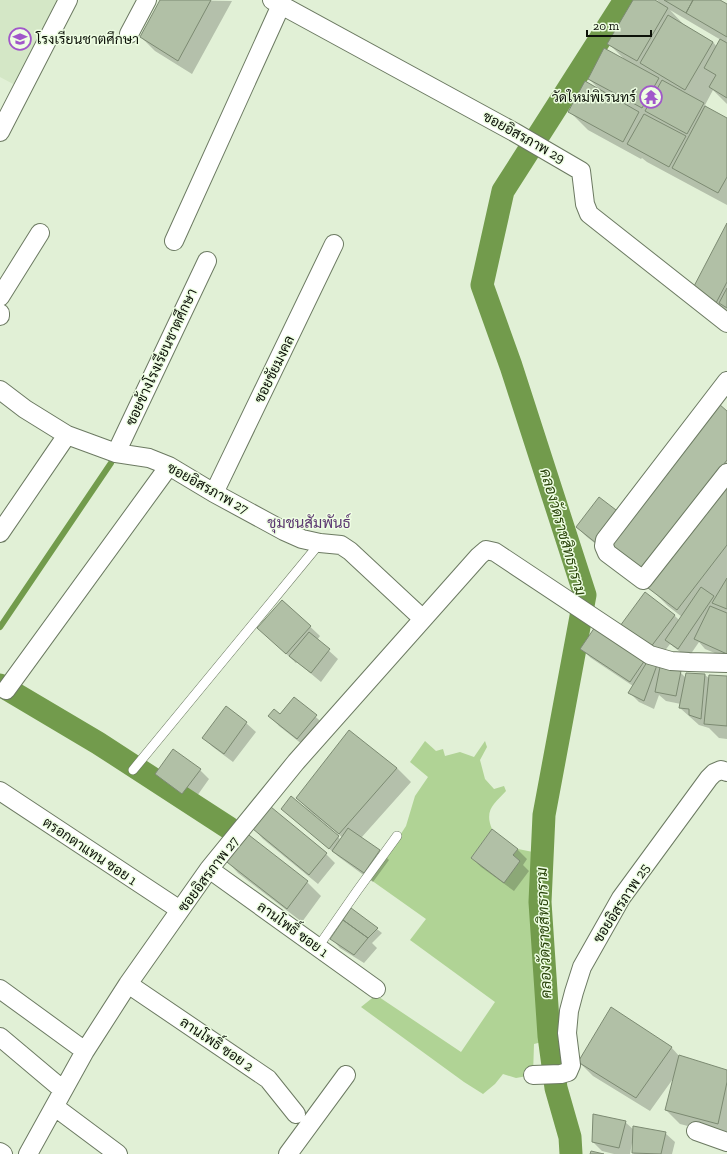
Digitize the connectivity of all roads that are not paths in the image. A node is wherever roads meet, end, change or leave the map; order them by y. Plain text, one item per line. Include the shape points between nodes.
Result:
1 (68, 0) edge
2 (147, 0) edge
3 (277, 3) edge
4 (129, 34) dead end
5 (0, 132) edge
6 (40, 233) dead end
7 (174, 241) dead end
8 (334, 244) dead end
9 (207, 261) dead end
10 (0, 297) edge
11 (727, 323) edge
12 (0, 390) edge
13 (724, 391) edge
14 (67, 435) junction
15 (116, 453) junction
16 (169, 466) junction
17 (727, 473) edge
18 (214, 493) junction
19 (0, 533) edge
20 (320, 543) junction
21 (423, 619) junction
22 (727, 663) edge
23 (6, 690) dead end
24 (133, 770) dead end
25 (727, 772) edge
26 (0, 791) edge
27 (397, 836) dead end
28 (209, 869) junction
29 (180, 910) junction
30 (318, 947) junction
31 (128, 984) junction
32 (0, 989) edge
33 (376, 989) dead end
34 (0, 1037) edge
35 (85, 1051) junction
36 (346, 1075) dead end
37 (533, 1075) dead end
38 (63, 1090) junction
39 (55, 1106) junction
40 (296, 1114) dead end
41 (696, 1131) dead end
42 (727, 1142) edge
43 (0, 1152) edge
44 (3, 1154) edge
45 (28, 1154) edge
46 (118, 1154) edge
47 (288, 1154) edge

1 - 5 street
2 - 4 street
3 - 7 street
3 - 11 street, ซอยอิสรภาพ 29 via 541,146 581,171 585,204 589,214
6 - 10 street
8 - 18 street, ซอยชัยมงคล
9 - 15 street, ซอยข้างโรงเรียนชาตศึกษา
12 - 14 street, ซอยอิสรภาพ 27
13 - 17 street via 605,540 607,553 642,580
14 - 15 street, ซอยอิสรภาพ 27
14 - 19 street
15 - 16 street, ซอยอิสรภาพ 27 via 149,458
16 - 18 street, ซอยอิสรภาพ 27
16 - 23 street
18 - 20 street, ซอยอิสรภาพ 27 via 284,531
20 - 21 street, ซอยอิสรภาพ 27 via 341,545 350,551
20 - 24 lane
21 - 22 street, ซอยอิสรภาพ 27 via 486,550 495,552 650,655 683,662
21 - 28 street, ซอยอิสรภาพ 27 via 296,762
25 - 37 street, ซอยอิสรภาพ 25 via 714,772 704,785 621,898 582,967 574,992 567,1032 566,1070
26 - 29 street, ตรอกตาแทน ซอย 1
27 - 30 lane
28 - 29 street, ซอยอิสรภาพ 27
28 - 30 street, ลานโพธิ์ ซอย 1
29 - 31 street, ซอยอิสรภาพ 27
30 - 33 street, ลานโพธิ์ ซอย 1
31 - 35 street, ซอยอิสรภาพ 27
31 - 40 street, ลานโพธิ์ ซอย 2 via 268,1079
32 - 35 street
34 - 38 street
35 - 38 street, ซอยอิสรภาพ 27
36 - 47 street
38 - 39 street, ซอยอิสรภาพ 27
39 - 45 street, ซอยอิสรภาพ 27
39 - 46 street
41 - 42 street
43 - 44 street

